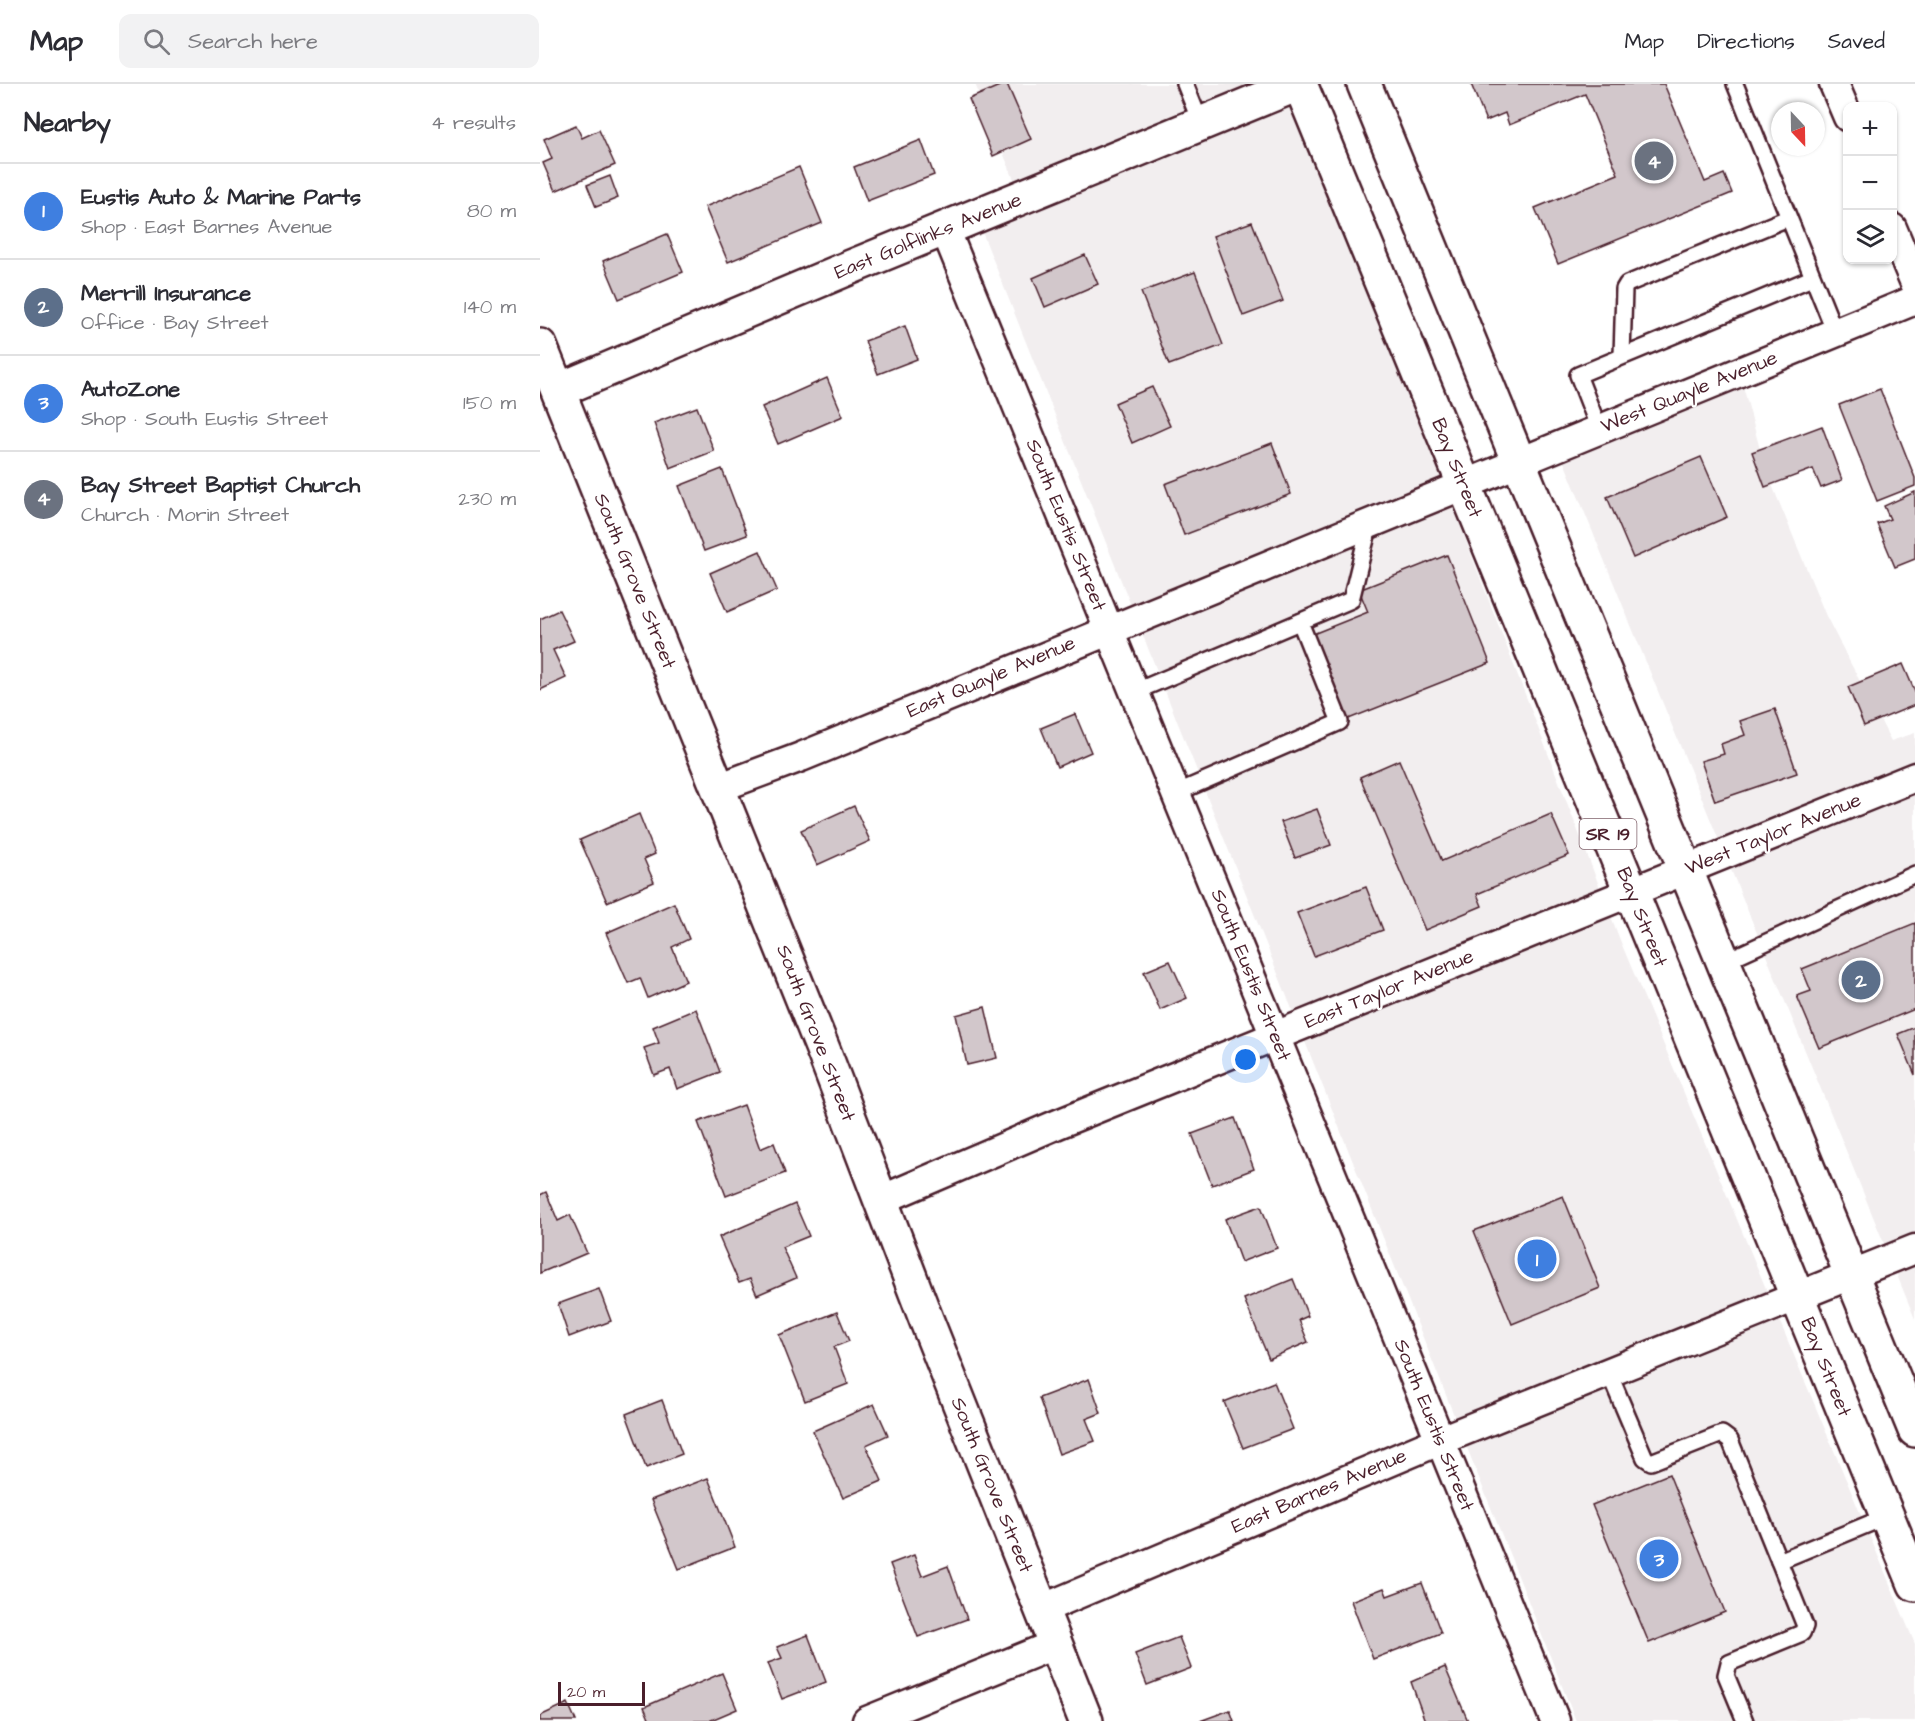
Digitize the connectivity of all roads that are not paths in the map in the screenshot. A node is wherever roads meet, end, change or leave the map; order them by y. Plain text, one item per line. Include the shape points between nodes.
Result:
1 (1185, 84) edge
2 (1299, 84) edge
3 (1364, 84) edge
4 (1735, 84) edge
5 (1834, 84) edge
6 (1843, 105) edge
7 (1201, 124) junction
8 (1788, 218) junction
9 (945, 229) junction
10 (1897, 238) edge
11 (1812, 278) junction
12 (1915, 283) edge
13 (1915, 300) edge
14 (1835, 332) junction
15 (540, 346) edge
16 (1622, 356) junction
17 (549, 394) edge
18 (1599, 429) junction
19 (1518, 462) junction
20 (1463, 484) junction
21 (1370, 522) junction
22 (1300, 622) junction
23 (1108, 629) junction
24 (1134, 692) junction
25 (1915, 777) edge
26 (718, 788) junction
27 (1176, 793) junction
28 (1685, 869) junction
29 (1915, 874) edge
30 (1631, 891) junction
31 (1723, 962) junction
32 (1276, 1035) junction
33 (881, 1200) junction
34 (1915, 1249) edge
35 (1852, 1275) junction
36 (1798, 1298) junction
37 (1609, 1373) junction
38 (1915, 1430) edge
39 (1441, 1440) junction
40 (1888, 1516) junction
41 (1779, 1561) junction
42 (1915, 1584) edge
43 (1042, 1609) junction
44 (1056, 1644) junction
45 (867, 1721) edge
46 (1086, 1721) edge
47 (1555, 1721) edge
48 (1745, 1721) edge

1 - 7 lane
2 - 7 main road, East Golflinks Avenue
2 - 20 main road, Bay Street / SR 19
3 - 19 main road, SR 19
4 - 8 lane
5 - 6 street
7 - 9 main road, East Golflinks Avenue
8 - 11 lane
8 - 16 lane via 1627,284
9 - 17 main road, East Golflinks Avenue
9 - 23 street, South Eustis Street
10 - 12 street
11 - 14 lane
11 - 16 lane
13 - 14 street, West Quayle Avenue
14 - 18 street, West Quayle Avenue
15 - 17 main road, South Grove Street
16 - 18 lane via 1578,375
17 - 26 main road, South Grove Street
18 - 19 street, West Quayle Avenue
19 - 20 street, West Quayle Avenue
19 - 28 main road, SR 19
20 - 21 street, East Quayle Avenue
20 - 30 main road, Bay Street / SR 19
21 - 22 lane via 1351,600
21 - 23 street, East Quayle Avenue
22 - 24 lane
22 - 27 lane via 1340,722
23 - 24 street, South Eustis Street
23 - 26 street, East Quayle Avenue
24 - 27 street, South Eustis Street
25 - 28 street, West Taylor Avenue
26 - 33 main road, South Grove Street
27 - 32 street, South Eustis Street
28 - 30 street, West Taylor Avenue
28 - 31 main road, SR 19
29 - 31 lane
30 - 32 street, East Taylor Avenue
30 - 36 main road, Bay Street / SR 19
31 - 35 main road, SR 19
32 - 33 street, East Taylor Avenue
32 - 39 street, South Eustis Street
33 - 43 main road, South Grove Street
34 - 35 street, East Barnes Avenue
35 - 36 street, East Barnes Avenue
35 - 38 main road, SR 19
36 - 37 street, East Barnes Avenue
36 - 40 main road, Bay Street / SR 19
37 - 39 street, East Barnes Avenue
37 - 41 lane via 1645,1458 1651,1462 1722,1434 1730,1440
39 - 43 street, East Barnes Avenue
39 - 47 street, South Eustis Street
40 - 41 lane
40 - 42 main road, Bay Street / SR 19
41 - 48 lane via 1805,1626 1802,1633 1729,1664 1726,1675
43 - 44 main road, South Grove Street
44 - 45 street
44 - 46 main road, South Grove Street

